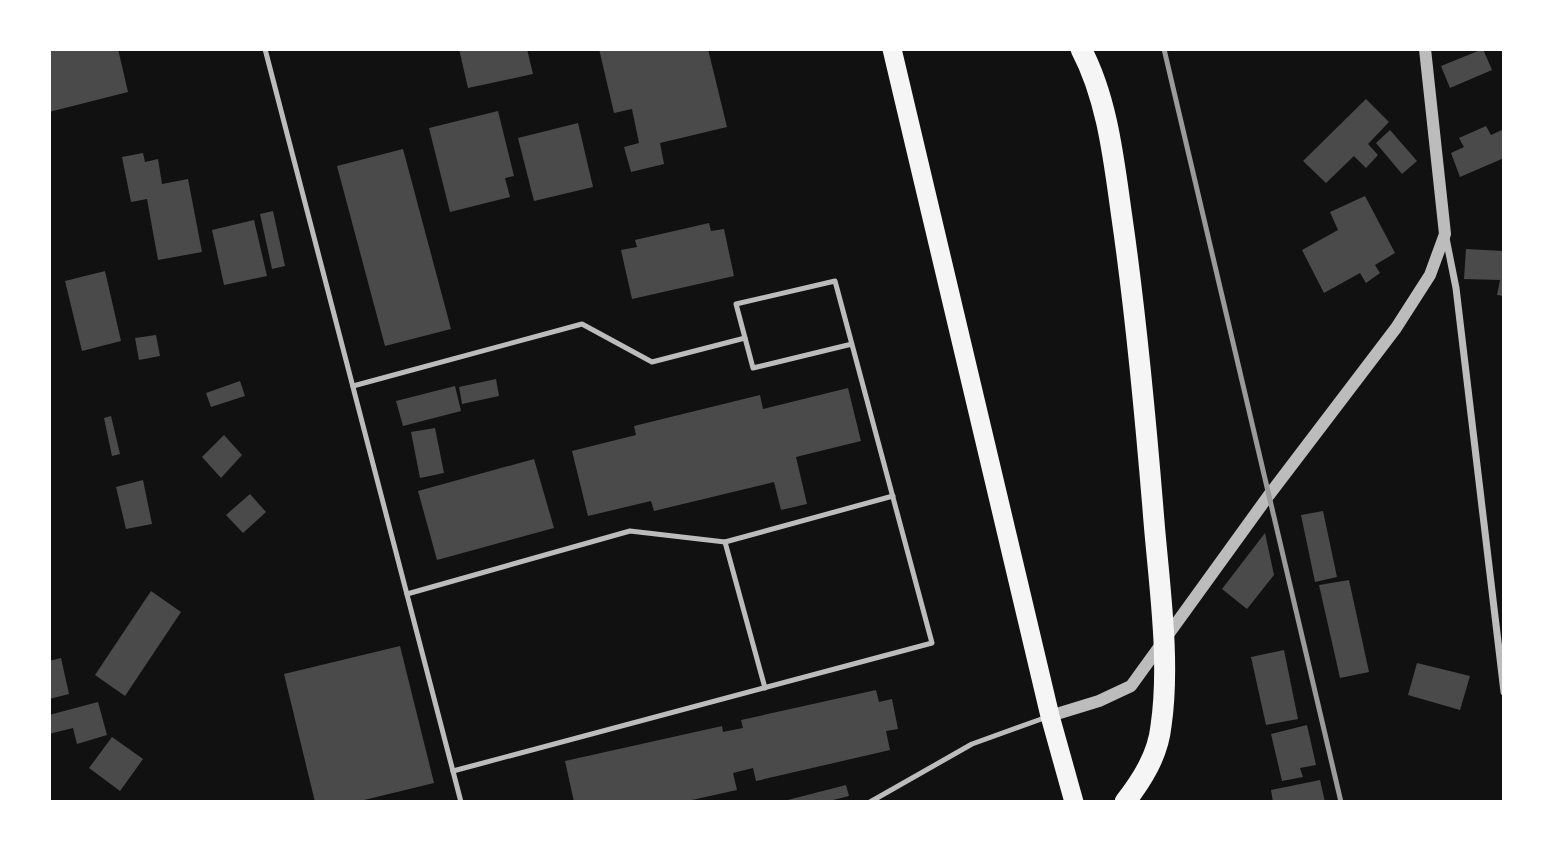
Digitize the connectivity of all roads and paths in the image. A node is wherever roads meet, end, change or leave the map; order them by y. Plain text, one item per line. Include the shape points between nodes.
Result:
1 (265, 49) edge
2 (892, 49) edge
3 (1081, 49) edge
4 (1425, 49) edge
5 (1445, 234) junction
6 (745, 338) junction
7 (852, 344) junction
8 (353, 386) junction
9 (893, 496) junction
10 (725, 542) junction
11 (407, 594) junction
12 (765, 688) junction
13 (1504, 692) edge
14 (1051, 716) junction
15 (453, 771) junction
16 (461, 802) edge
17 (870, 802) edge
18 (1074, 802) edge
19 (1125, 802) edge

1 - 8 lane
2 - 14 highway
3 - 19 highway via 1098,91 1118,187 1142,382 1158,572 1161,728 1146,771
4 - 5 street
5 - 13 street via 1456,288
5 - 14 street via 1430,275 1396,328 1131,686
6 - 7 lane via 753,368
6 - 7 lane via 736,304 835,281
6 - 8 lane via 652,362 582,324
7 - 9 lane
8 - 11 lane
9 - 10 lane
9 - 12 lane via 932,643
10 - 11 lane via 629,531
10 - 12 lane
11 - 15 lane
12 - 15 lane
14 - 17 lane via 971,744
14 - 18 highway
15 - 16 lane

